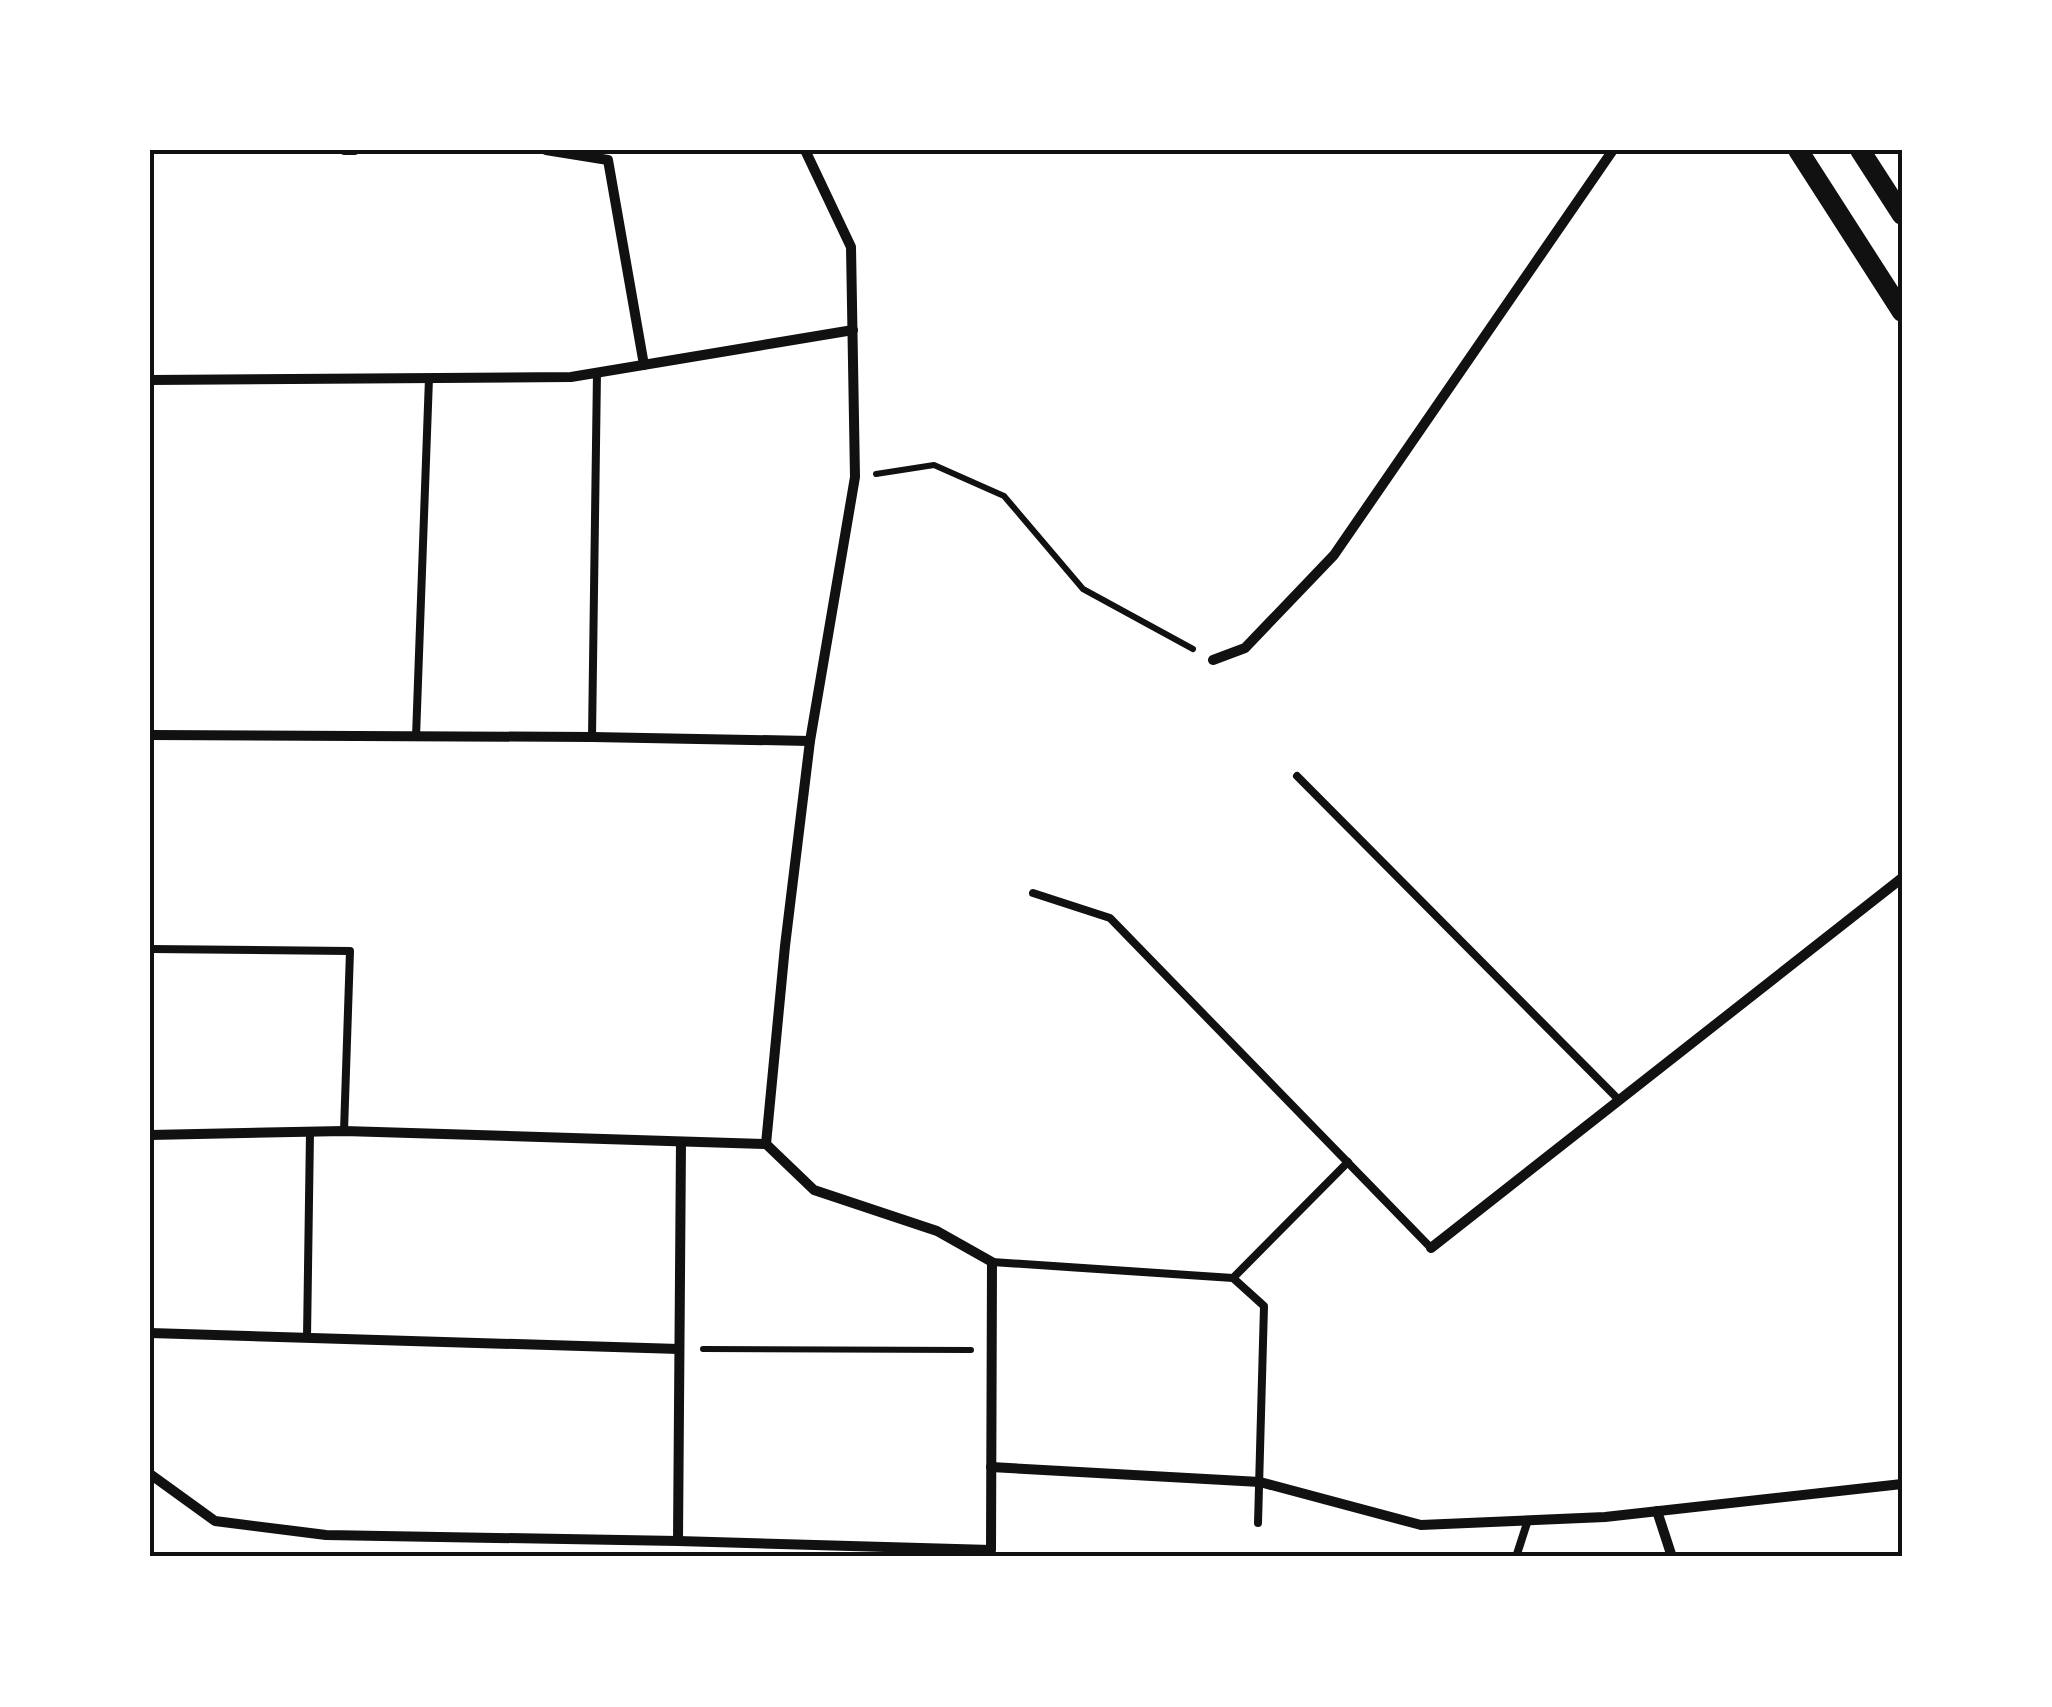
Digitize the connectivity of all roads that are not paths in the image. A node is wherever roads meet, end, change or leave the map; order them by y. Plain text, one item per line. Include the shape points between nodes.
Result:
1 (344, 150) edge
2 (354, 150) edge
3 (546, 150) edge
4 (805, 150) edge
5 (1614, 150) edge
6 (1798, 150) edge
7 (1860, 150) edge
8 (1902, 215) edge
9 (1902, 312) edge
10 (853, 330) junction
11 (644, 365) junction
12 (597, 372) junction
13 (428, 378) junction
14 (150, 380) edge
15 (1213, 660) road end
16 (150, 735) edge
17 (416, 737) junction
18 (592, 737) junction
19 (810, 741) junction
20 (1297, 776) dead end
21 (1902, 878) edge
22 (1033, 893) dead end
23 (150, 949) edge
24 (1620, 1100) junction
25 (344, 1131) junction
26 (310, 1132) junction
27 (150, 1135) edge
28 (681, 1142) junction
29 (766, 1144) junction
30 (1348, 1162) junction
31 (1431, 1248) joint
32 (992, 1262) junction
33 (1233, 1278) junction
34 (150, 1333) edge
35 (307, 1338) junction
36 (679, 1349) junction
37 (991, 1467) junction
38 (150, 1474) edge
39 (1260, 1482) junction
40 (1902, 1484) edge
41 (1657, 1511) junction
42 (1528, 1520) junction
43 (1258, 1523) dead end
44 (678, 1541) junction
45 (1516, 1557) edge
46 (1672, 1557) edge

1 - 2 street
3 - 11 street via 608,160
4 - 10 street via 851,247
5 - 15 street via 1334,555 1245,648
6 - 9 main road
7 - 8 main road
10 - 11 street
10 - 19 street via 855,477
11 - 12 street
12 - 13 street
12 - 18 lane
13 - 14 street
13 - 17 lane
16 - 17 street
17 - 18 street
18 - 19 street
19 - 29 street
20 - 24 lane
21 - 24 street
22 - 30 lane via 1110,918
23 - 25 lane via 350,951
24 - 31 street
25 - 26 street
25 - 28 street
26 - 27 street
26 - 35 lane
28 - 29 street
28 - 36 street
29 - 32 street via 814,1190 936,1231
30 - 31 lane
30 - 33 lane
32 - 33 lane
32 - 37 street
33 - 39 lane via 1264,1306
34 - 35 street
35 - 36 street
36 - 44 street
37 - 39 street
37 - 44 street via 991,1550
38 - 44 street via 215,1522 326,1535
39 - 42 street via 1421,1525
39 - 43 lane
40 - 41 street
41 - 42 street
41 - 46 street
42 - 45 lane

